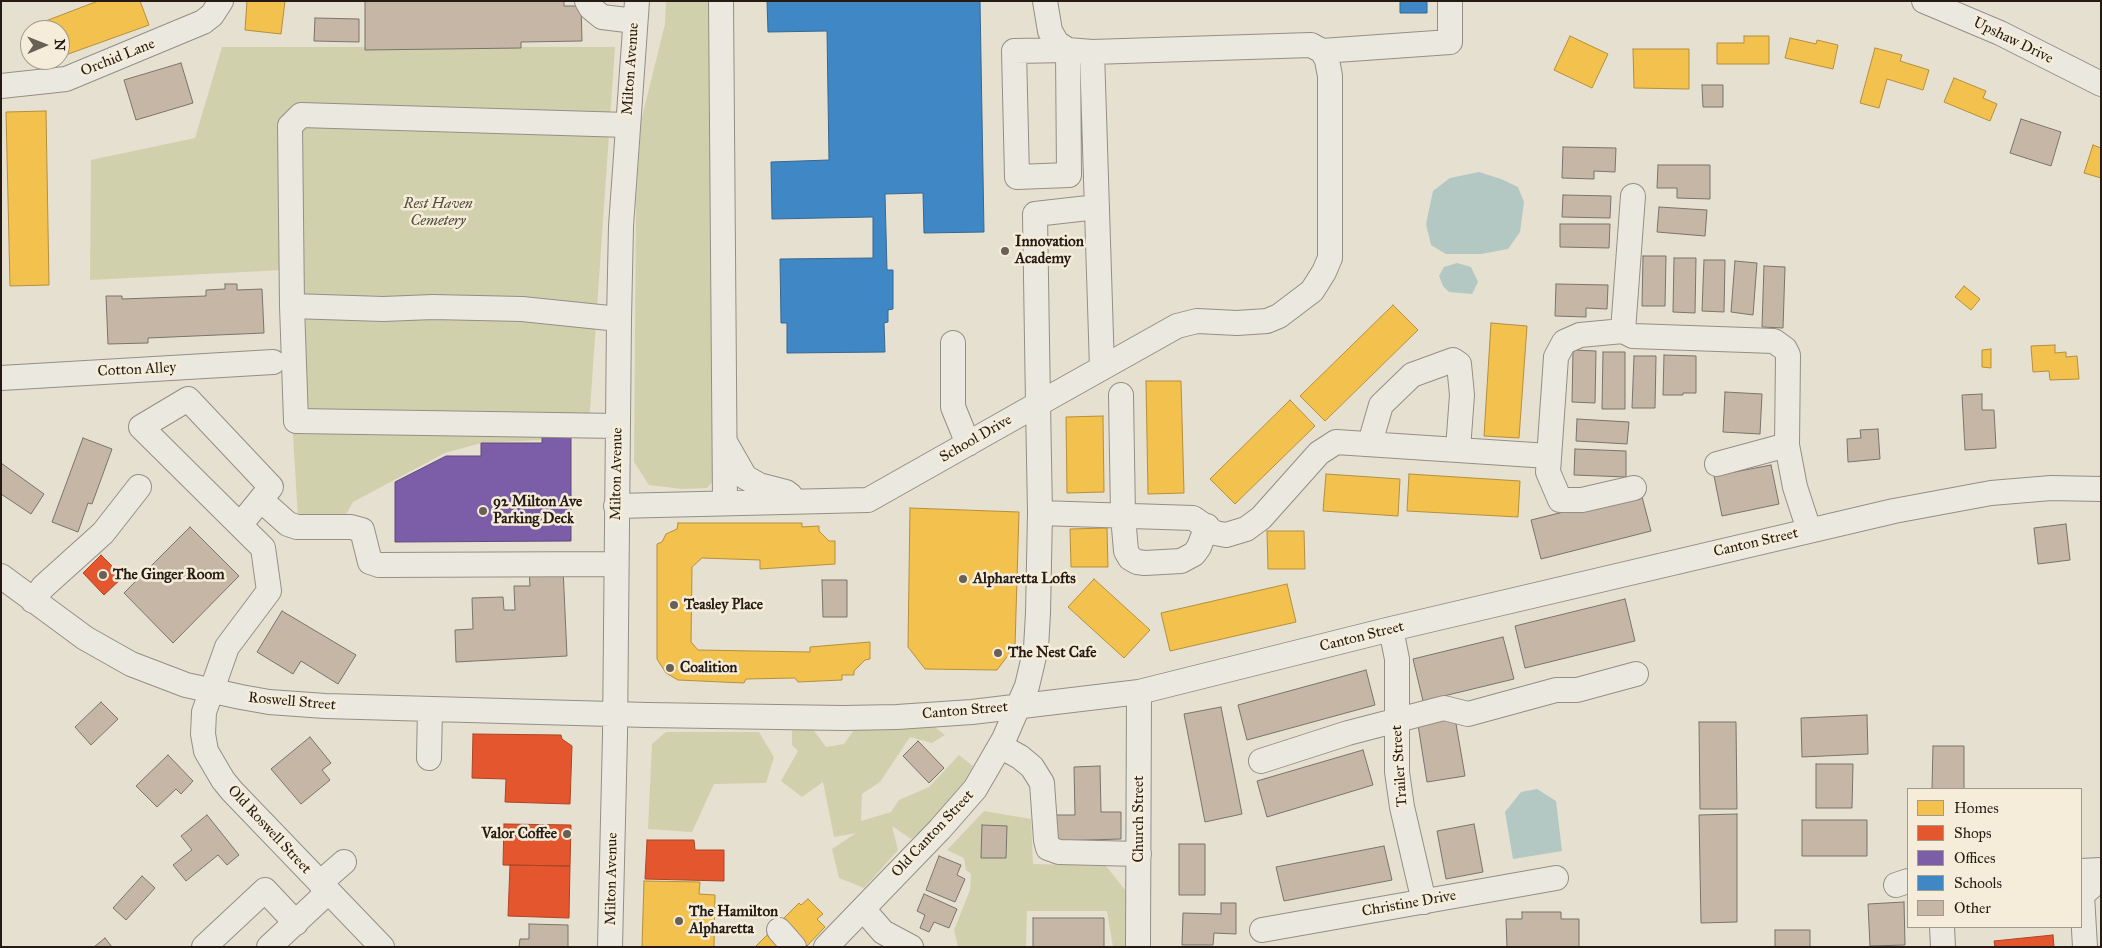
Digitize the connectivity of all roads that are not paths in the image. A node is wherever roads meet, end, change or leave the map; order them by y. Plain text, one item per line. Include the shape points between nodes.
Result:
1 (221, 1) edge
2 (587, 1) edge
3 (720, 1) edge
4 (1045, 1) edge
5 (1450, 1) edge
6 (1924, 1) edge
7 (1959, 8) edge
8 (636, 11) edge
9 (1068, 50) junction
10 (1322, 51) junction
11 (1092, 52) junction
12 (2101, 84) edge
13 (1, 86) edge
14 (627, 125) junction
15 (1633, 196) dead end
16 (1097, 207) junction
17 (292, 306) junction
18 (619, 319) junction
19 (1623, 331) junction
20 (953, 343) dead end
21 (273, 362) dead end
22 (186, 367) junction
23 (1102, 368) junction
24 (1, 378) edge
25 (1121, 395) dead end
26 (188, 399) junction
27 (1038, 404) junction
28 (618, 426) junction
29 (725, 441) junction
30 (1370, 443) junction
31 (968, 444) junction
32 (1787, 445) junction
33 (1458, 449) junction
34 (1549, 456) junction
35 (1717, 464) dead end
36 (138, 487) dead end
37 (1634, 488) dead end
38 (2101, 489) edge
39 (261, 500) junction
40 (797, 501) junction
41 (725, 503) junction
42 (616, 506) junction
43 (1040, 513) junction
44 (1124, 516) junction
45 (240, 525) junction
46 (1207, 526) junction
47 (1809, 530) junction
48 (615, 564) junction
49 (1, 576) edge
50 (33, 601) junction
51 (1391, 629) junction
52 (1636, 674) dead end
53 (211, 692) junction
54 (1139, 692) junction
55 (1018, 706) junction
56 (430, 709) junction
57 (615, 713) junction
58 (1397, 721) junction
59 (1000, 746) junction
60 (429, 758) dead end
61 (1261, 761) dead end
62 (1139, 854) junction
63 (344, 862) dead end
64 (2082, 870) edge
65 (2101, 870) edge
66 (1556, 878) dead end
67 (2101, 878) edge
68 (324, 888) junction
69 (1424, 902) junction
70 (863, 909) junction
71 (296, 923) junction
72 (1942, 928) edge
73 (1262, 930) dead end
74 (204, 947) edge
75 (270, 947) edge
76 (382, 947) edge
77 (610, 947) edge
78 (826, 947) edge
79 (911, 947) edge
80 (1138, 947) edge
81 (1943, 947) edge
82 (2085, 947) edge

1 - 13 street, Orchid Lane via 203,22 66,79
2 - 8 street via 602,17
3 - 29 street
4 - 9 street via 1050,31 1057,43
5 - 10 street via 1450,42
6 - 7 street, Upshaw Drive
7 - 12 street, Upshaw Drive via 2000,33
8 - 14 street, Milton Avenue
9 - 9 street via 1069,176 1017,177 1014,51
9 - 11 street
10 - 11 street via 1311,45
10 - 23 street, School Drive via 1330,76 1330,258 1312,291 1286,311 1266,321 1197,321 1176,326
11 - 16 street
14 - 17 street via 301,115 290,126
14 - 18 street, Milton Avenue
15 - 19 street
16 - 23 street
16 - 27 street via 1035,214
17 - 18 street via 522,309
17 - 28 street via 296,421
18 - 28 street, Milton Avenue
19 - 32 street via 1633,336 1774,342 1785,349 1788,355
19 - 34 street via 1580,335 1564,342 1556,357
20 - 31 street via 953,407
21 - 22 street, Cotton Alley
22 - 24 street, Cotton Alley
22 - 26 street
23 - 27 street, School Drive
25 - 44 street
26 - 39 street via 271,487
26 - 45 street, Old Roswell Street via 141,427
27 - 31 street, School Drive
27 - 43 street
28 - 42 street, Milton Avenue
29 - 40 street via 745,477 759,485 786,492
29 - 41 street
30 - 33 street
30 - 33 street via 1381,405 1412,375 1453,360 1460,364 1462,395
30 - 46 street via 1346,441 1329,445 1261,518 1246,529 1226,534 1215,533
31 - 40 street, School Drive via 868,500
32 - 35 street
32 - 47 street via 1795,487
33 - 34 street
34 - 37 street via 1548,472 1560,500 1582,500
36 - 50 street via 103,533 43,587
38 - 47 street, Canton Street via 2051,488 1991,493
39 - 45 street
39 - 48 street via 288,524 297,527 362,530 370,562 379,565
40 - 41 street, School Drive
41 - 42 street, School Drive
42 - 48 street, Milton Avenue
43 - 44 street
43 - 55 street via 1036,648 1027,686
44 - 46 street via 1193,518
44 - 46 street via 1126,551 1137,562 1181,561 1200,547
45 - 53 street, Old Roswell Street via 263,548 269,591 227,647
47 - 51 street, Canton Street
48 - 57 street, Milton Avenue
49 - 50 street, Roswell Street
50 - 53 street, Roswell Street via 91,642 131,664
51 - 54 street, Canton Street
51 - 58 street, Trailer Street via 1397,659
52 - 58 street via 1577,690 1556,690 1468,714 1444,708
53 - 56 street, Roswell Street via 298,704
53 - 68 street, Old Roswell Street via 204,712 203,734 206,751 214,765 232,791
54 - 55 street, Canton Street
54 - 62 street, Church Street
55 - 57 street, Canton Street via 852,718
55 - 59 street, Old Canton Street
56 - 57 street, Roswell Street
56 - 60 street
57 - 77 street, Milton Avenue
58 - 61 street
58 - 69 street, Trailer Street via 1397,772 1402,807
59 - 62 street via 1032,767 1042,783 1048,848 1059,852
59 - 70 street, Old Canton Street via 975,789
62 - 80 street, Church Street
63 - 68 street
64 - 65 street
66 - 69 street, Christine Drive
67 - 82 street via 2082,895
68 - 71 street
68 - 76 street, Old Roswell Street
69 - 73 street, Christine Drive
70 - 78 street, Old Canton Street
70 - 79 street via 883,932
71 - 74 street via 265,890
71 - 75 street
72 - 81 street

